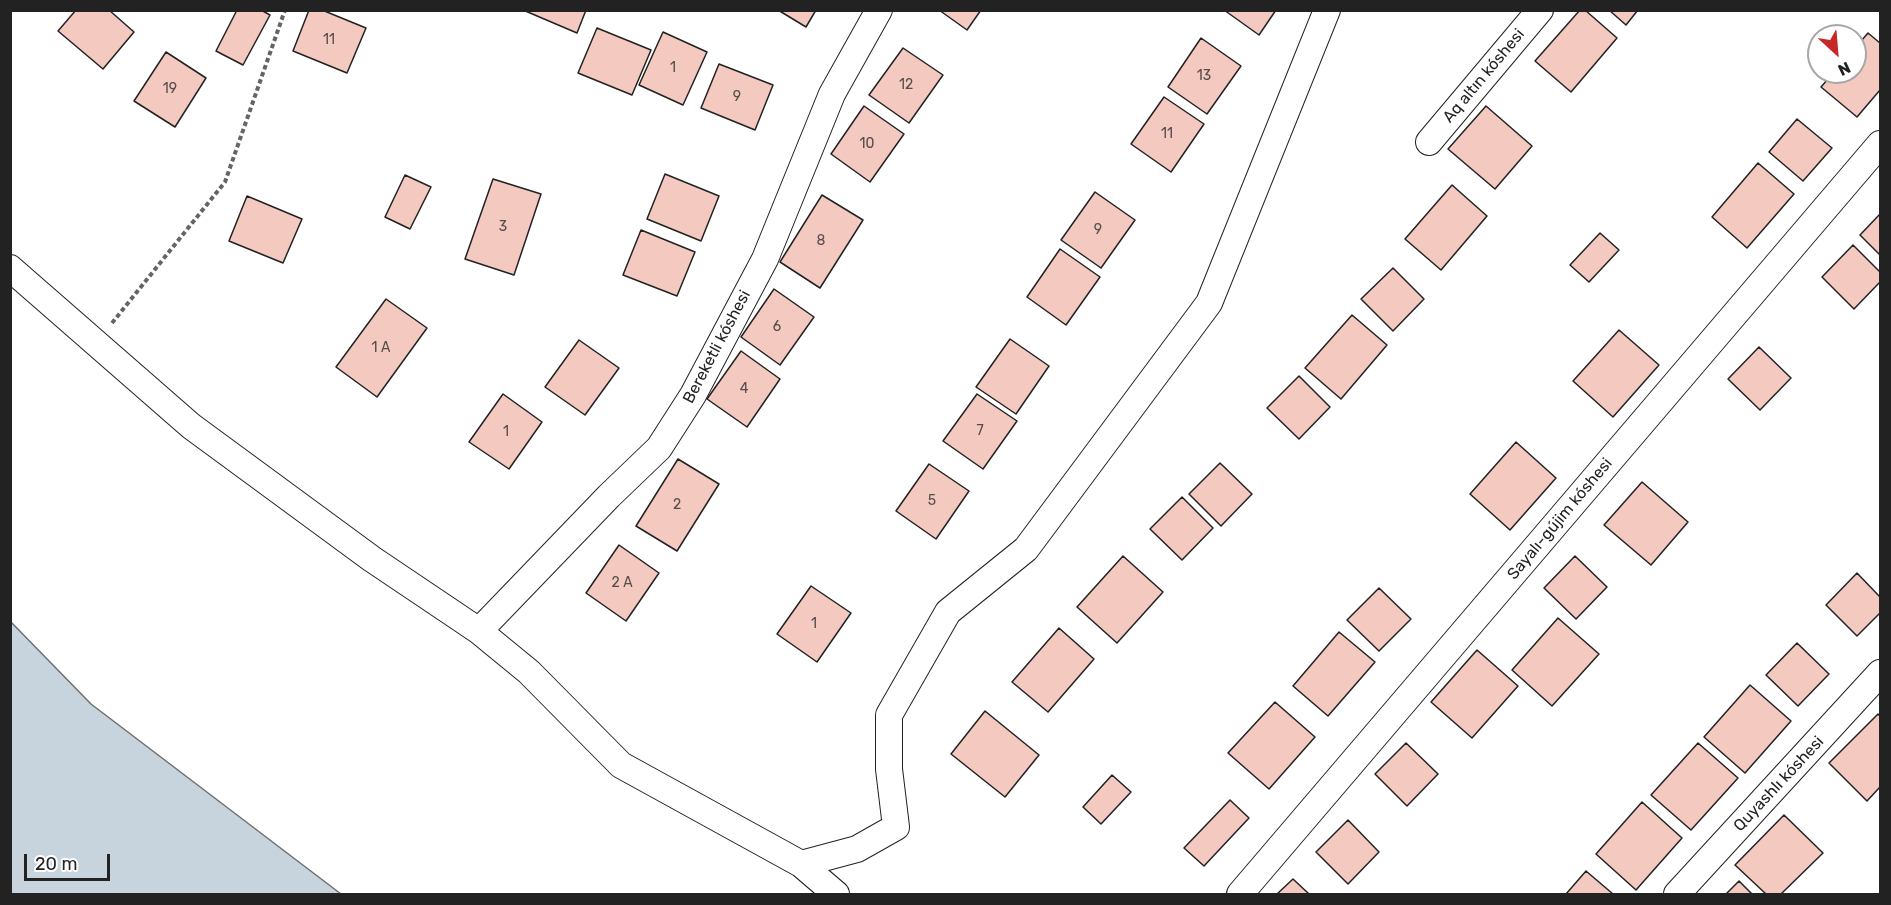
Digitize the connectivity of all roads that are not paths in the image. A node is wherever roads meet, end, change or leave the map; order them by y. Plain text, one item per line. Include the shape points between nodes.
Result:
1 (879, 10) edge
2 (1327, 10) edge
3 (1540, 10) edge
4 (1429, 142) dead end
5 (1881, 144) edge
6 (10, 268) edge
7 (478, 632) junction
8 (1881, 673) edge
9 (801, 864) junction
10 (836, 894) edge
11 (1240, 894) edge
12 (1677, 894) edge

1 - 7 street, Bereketli kóshesi via 832,94 765,259 693,395 659,448
2 - 9 street via 1209,303 1026,549 948,612 890,715 889,769 896,827 857,849
3 - 4 street, Aq altın kóshesi
5 - 11 street, Sayalı-gújim kóshesi
6 - 7 street via 191,426
7 - 9 street via 529,672 621,765
8 - 12 street, Quyashlı kóshesi
9 - 10 street

